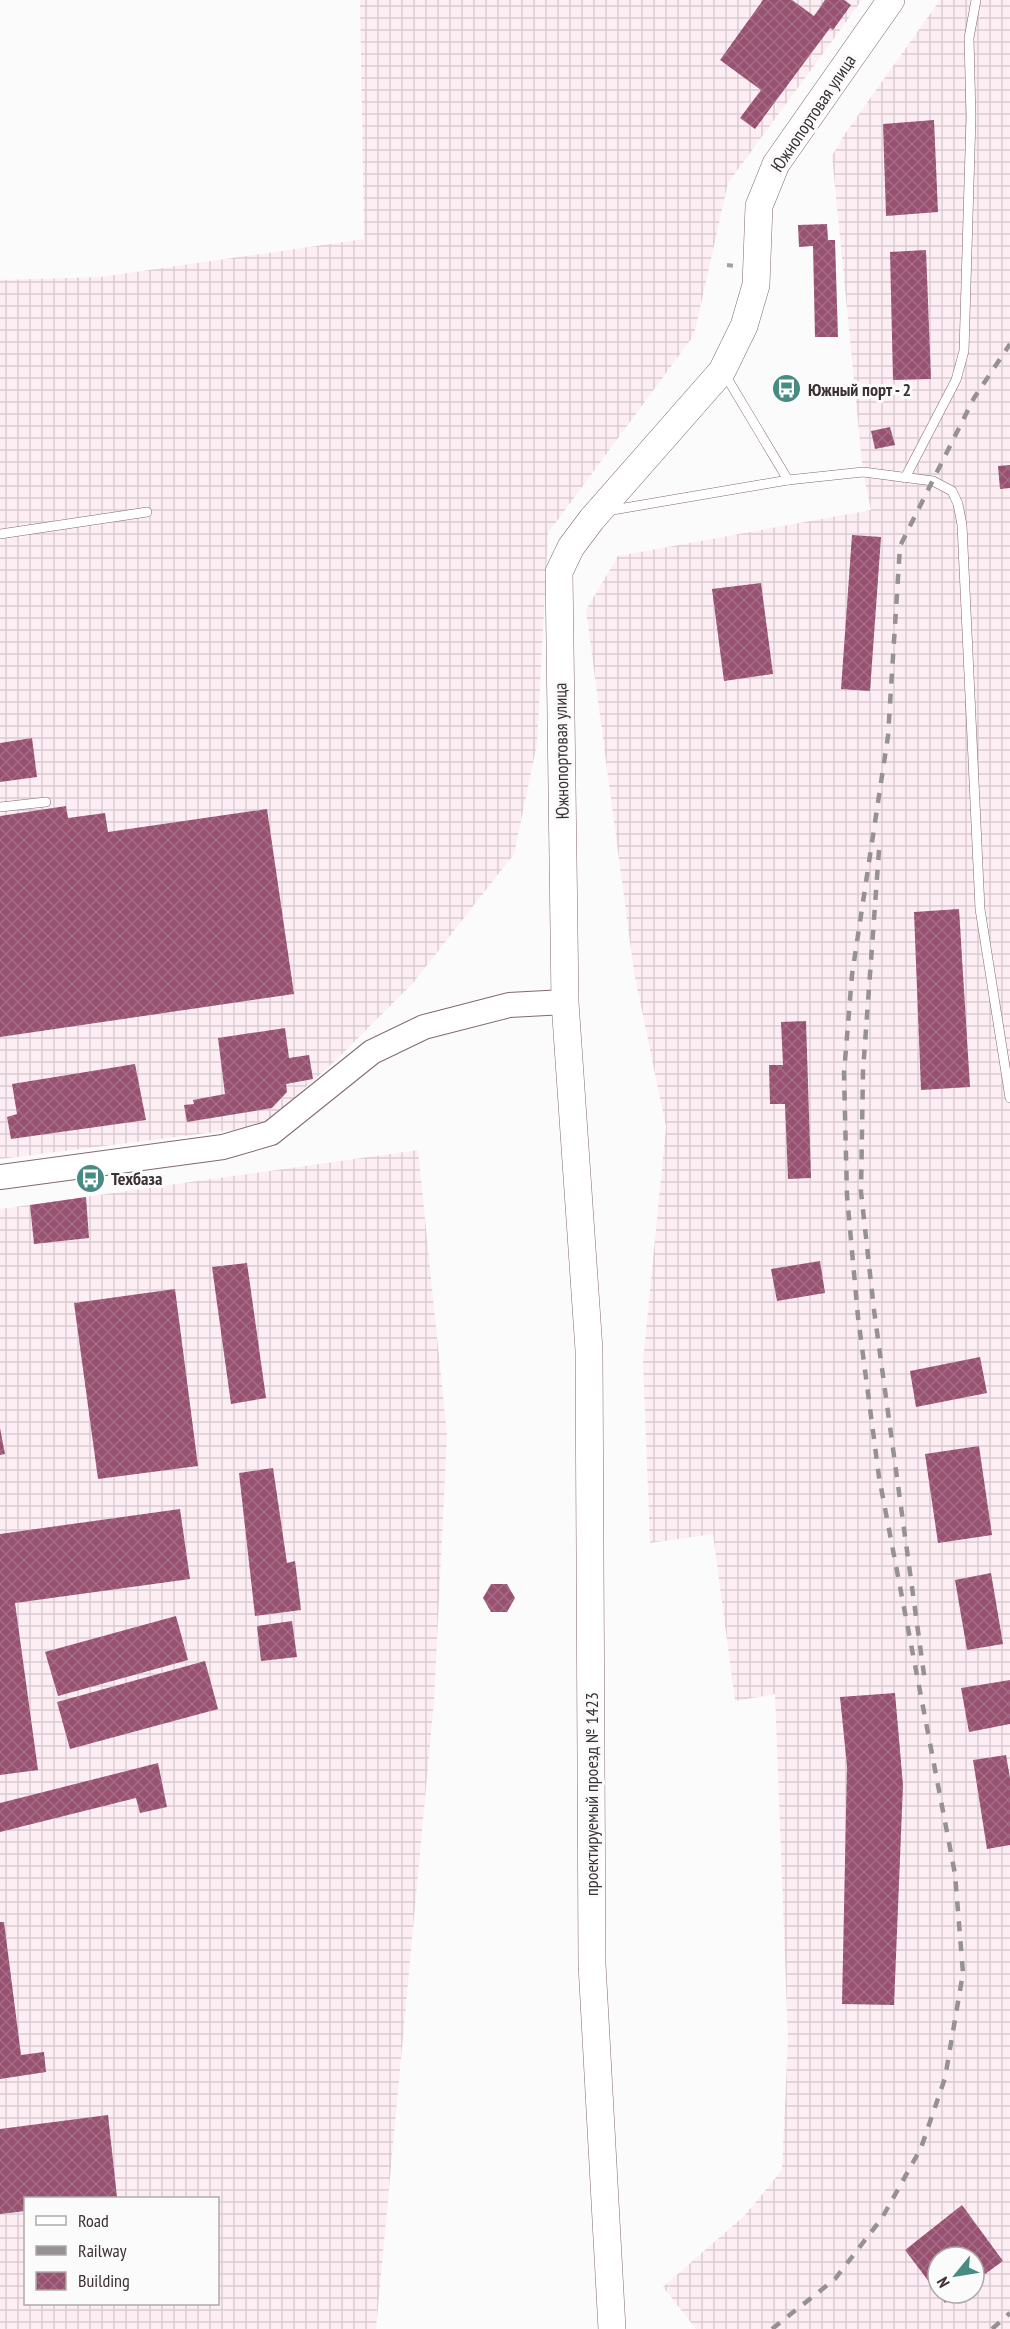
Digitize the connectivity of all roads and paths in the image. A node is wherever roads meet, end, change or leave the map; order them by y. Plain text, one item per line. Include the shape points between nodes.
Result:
1 (891, 0) edge
2 (976, 0) edge
3 (722, 371) junction
4 (904, 478) junction
5 (788, 480) junction
6 (147, 512) dead end
7 (599, 512) junction
8 (0, 534) edge
9 (46, 802) dead end
10 (0, 807) edge
11 (565, 1002) junction
12 (1010, 1098) edge
13 (0, 1178) edge
14 (584, 1259) joint
15 (612, 2329) edge

1 - 3 main road, Южнопортовая улица via 776,164 759,206 756,285 744,326
2 - 4 lane via 969,38 964,351 956,380
3 - 5 lane
3 - 7 main road, Южнопортовая улица
4 - 5 lane via 863,472
4 - 12 lane via 933,481 952,491 962,525 980,909
5 - 7 lane
6 - 8 lane
7 - 11 main road, Южнопортовая улица via 570,547 559,572
9 - 10 lane
11 - 13 street via 509,1005 424,1027 372,1052 271,1133 223,1148
11 - 14 main road, Южнопортовая улица
14 - 15 main road, проектируемый проезд № 1423 via 589,1350 592,1964

